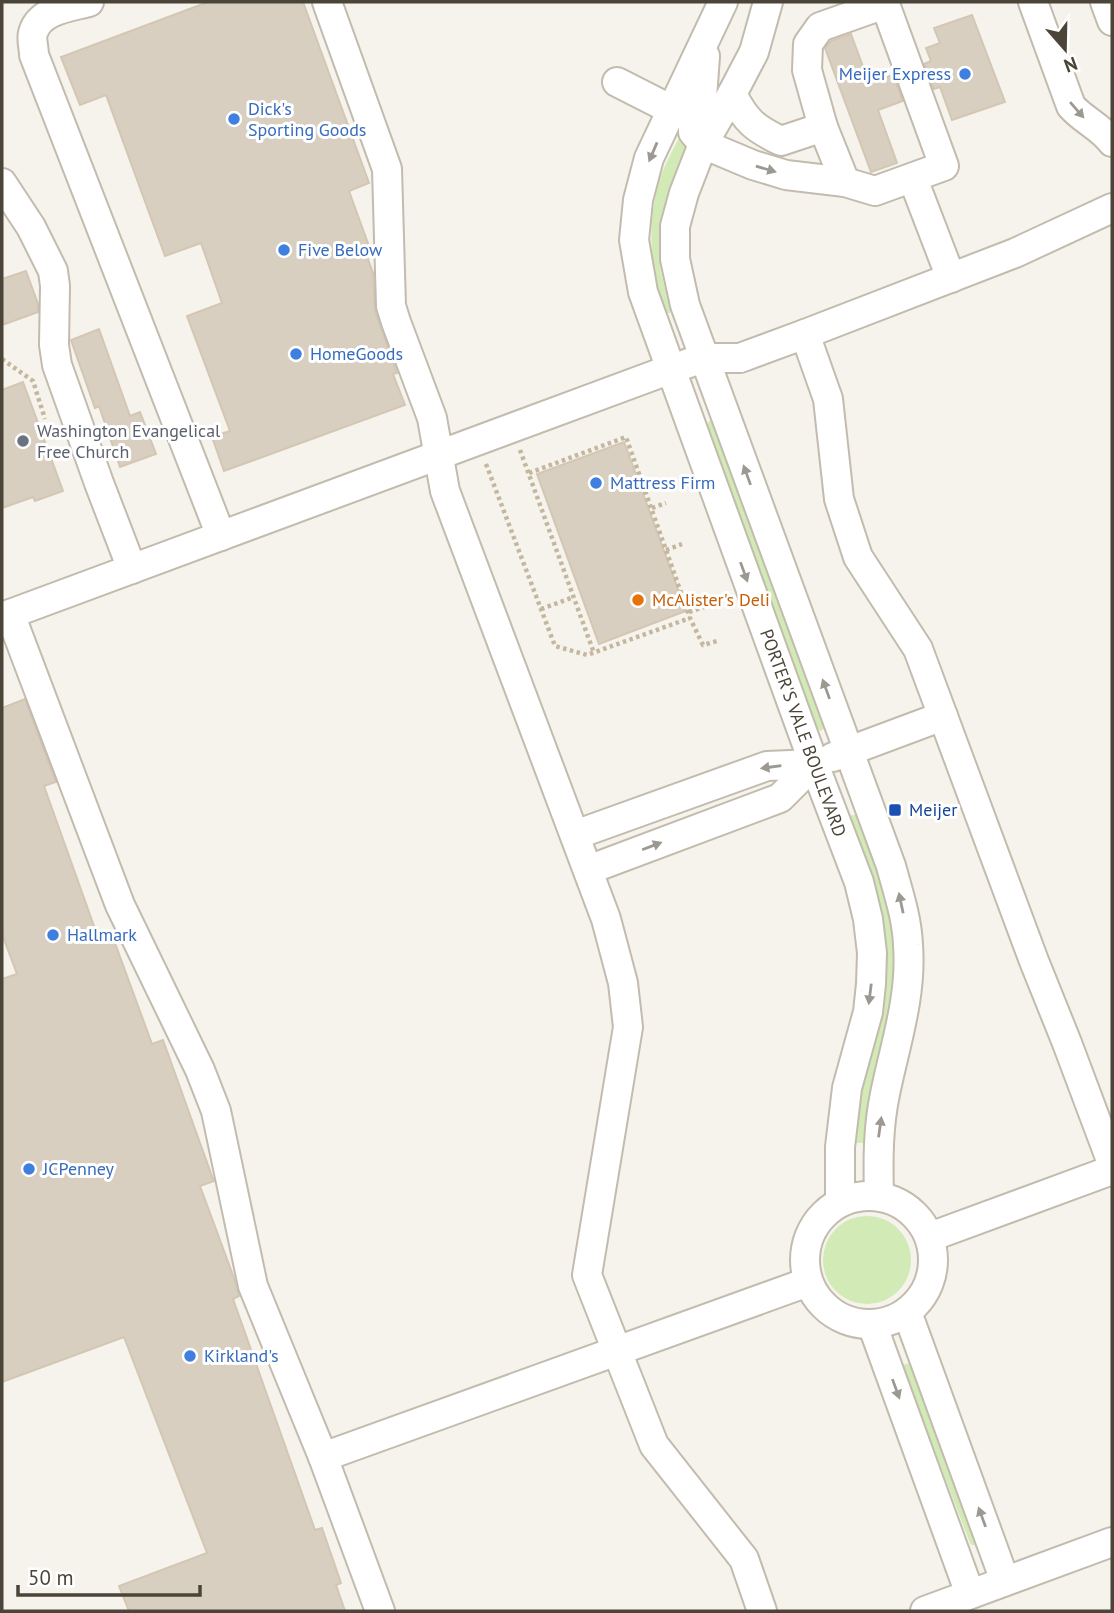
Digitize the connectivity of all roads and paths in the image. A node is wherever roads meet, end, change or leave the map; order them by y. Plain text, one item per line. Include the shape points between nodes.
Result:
1 (89, 2) edge
2 (327, 2) edge
3 (723, 2) edge
4 (768, 2) edge
5 (1034, 2) edge
6 (1105, 2) edge
7 (1112, 21) edge
8 (707, 36) junction
9 (617, 82) dead end
10 (732, 94) junction
11 (672, 110) junction
12 (823, 127) junction
13 (1112, 142) edge
14 (703, 145) junction
15 (913, 179) junction
16 (845, 182) junction
17 (2, 183) edge
18 (1112, 208) edge
19 (951, 278) junction
20 (805, 334) junction
21 (704, 358) junction
22 (2, 359) edge
23 (671, 369) junction
24 (45, 419) dead end
25 (519, 446) dead end
26 (438, 455) junction
27 (484, 460) dead end
28 (529, 473) junction
29 (666, 503) dead end
30 (652, 509) junction
31 (221, 536) junction
32 (682, 544) dead end
33 (666, 550) junction
34 (132, 569) junction
35 (574, 597) junction
36 (705, 607) dead end
37 (541, 609) junction
38 (6, 615) edge
39 (689, 615) junction
40 (717, 641) dead end
41 (594, 653) junction
42 (943, 716) junction
43 (849, 751) junction
44 (814, 764) junction
45 (575, 835) junction
46 (588, 870) junction
47 (1112, 1163) edge
48 (1112, 1170) edge
49 (879, 1195) junction
50 (840, 1202) junction
51 (930, 1237) junction
52 (808, 1282) junction
53 (906, 1312) junction
54 (873, 1324) junction
55 (616, 1351) junction
56 (323, 1457) junction
57 (1112, 1542) edge
58 (1005, 1581) junction
59 (970, 1594) junction
60 (380, 1611) edge
61 (762, 1611) edge
62 (925, 1611) edge

1 - 31 street via 57,10 40,20 32,34 34,55
2 - 26 street via 387,169 391,306 432,418
3 - 8 street, PORTER'S VALE BOULEVARD
4 - 10 street, PORTER'S VALE BOULEVARD via 754,52
5 -> 13 street via 1071,106
6 - 7 street
8 - 11 street, PORTER'S VALE BOULEVARD
8 - 14 street via 702,98 693,119 693,132
9 - 11 street
10 - 12 street via 758,130 781,141
10 - 14 street, PORTER'S VALE BOULEVARD
11 -> 23 street, PORTER'S VALE BOULEVARD via 649,158 634,240 643,292
12 - 15 street via 807,70 808,44 820,27 885,4 944,166
12 - 16 street
14 -> 16 street via 786,175
14 - 21 street, PORTER'S VALE BOULEVARD via 684,193 675,259
15 - 16 street via 875,191
15 - 19 street
17 - 34 street via 53,271 57,365
18 - 19 street
19 - 20 street
20 - 21 street via 740,358
20 - 42 street via 828,399 839,499 858,557 918,649
21 - 23 street
43 -> 21 street, PORTER'S VALE BOULEVARD
22 - 24 path via 33,380
23 - 26 street
23 -> 44 street, PORTER'S VALE BOULEVARD
25 - 28 path
26 - 31 street
26 - 45 street via 446,491
27 - 37 path
28 - 30 path via 626,438
28 - 35 path
29 - 30 path
30 - 33 path
31 - 34 street
32 - 33 path
33 - 39 path
34 - 38 street
35 - 37 path
35 - 41 path
36 - 39 path
37 - 41 path via 555,646
38 - 56 street via 120,905 216,1111 253,1286
39 - 40 path via 703,645
39 - 41 path
42 - 43 street
42 - 47 street
43 - 44 street
49 -> 43 street, PORTER'S VALE BOULEVARD via 878,1136 907,988 908,945 891,866
44 -> 45 street via 767,766
46 -> 44 street via 780,798
44 -> 50 street, PORTER'S VALE BOULEVARD via 859,882 872,953 868,1012 847,1088
45 - 46 street
46 - 55 street via 623,983 628,1027 587,1275
48 - 51 street
49 - 50 street
49 - 51 street via 908,1208
50 - 52 street via 822,1215 808,1236 804,1258
51 - 53 street via 934,1263 929,1285
52 - 54 street via 834,1315
52 - 55 street
53 - 54 street
58 -> 53 street
54 -> 59 street
55 - 56 street
55 - 61 street via 654,1446 744,1559
56 - 60 street
57 - 58 street
58 - 59 street
59 - 62 street

